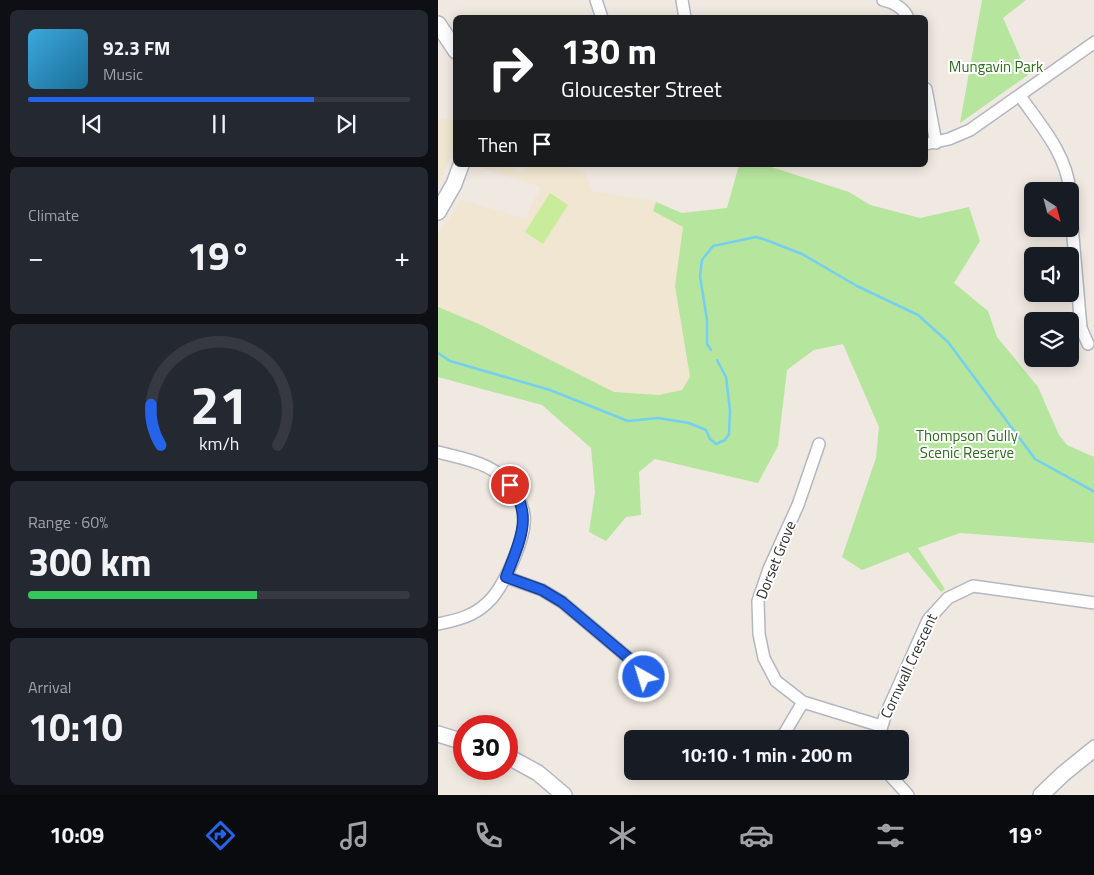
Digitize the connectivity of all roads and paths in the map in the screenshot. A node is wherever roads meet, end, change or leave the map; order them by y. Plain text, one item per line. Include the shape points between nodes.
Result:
1 (596, 0) edge
2 (682, 0) edge
3 (883, 0) edge
4 (601, 15) edge
5 (684, 15) edge
6 (907, 15) edge
7 (438, 24) edge
8 (1094, 42) edge
9 (453, 46) edge
10 (1020, 96) junction
11 (928, 111) edge
12 (931, 143) edge
13 (460, 167) edge
14 (1069, 182) edge
15 (438, 212) edge
16 (1073, 238) edge
17 (1088, 344) dead end
18 (818, 444) dead end
19 (438, 452) edge
20 (506, 577) junction
21 (1094, 603) edge
22 (438, 624) edge
23 (644, 677) dead end
24 (803, 702) junction
25 (881, 726) junction
26 (786, 730) edge
27 (880, 730) edge
28 (438, 734) edge
29 (453, 739) edge
30 (1094, 748) edge
31 (518, 762) edge
32 (894, 780) edge
33 (564, 795) edge
34 (908, 795) edge
35 (1041, 795) edge

1 - 4 street
2 - 5 street
3 - 6 street via 891,2
7 - 9 main road
8 - 10 street
10 - 12 street via 970,130
10 - 14 street via 1058,150
11 - 12 street
13 - 15 main road
16 - 17 street via 1081,328
18 - 24 street, Dorset Grove via 798,505 758,601 764,658 776,681
19 - 20 street via 486,466 503,477 516,492 524,515 522,535
20 - 22 street via 487,604 464,619
20 - 23 street via 542,590 562,602 638,666
21 - 25 street, Cornwall Crescent via 973,586 948,598 928,620
24 - 25 street, Dorset Grove
24 - 26 street
25 - 27 street, Cornwall Crescent
28 - 29 main road
30 - 35 main road
31 - 33 main road via 538,773
32 - 34 street

